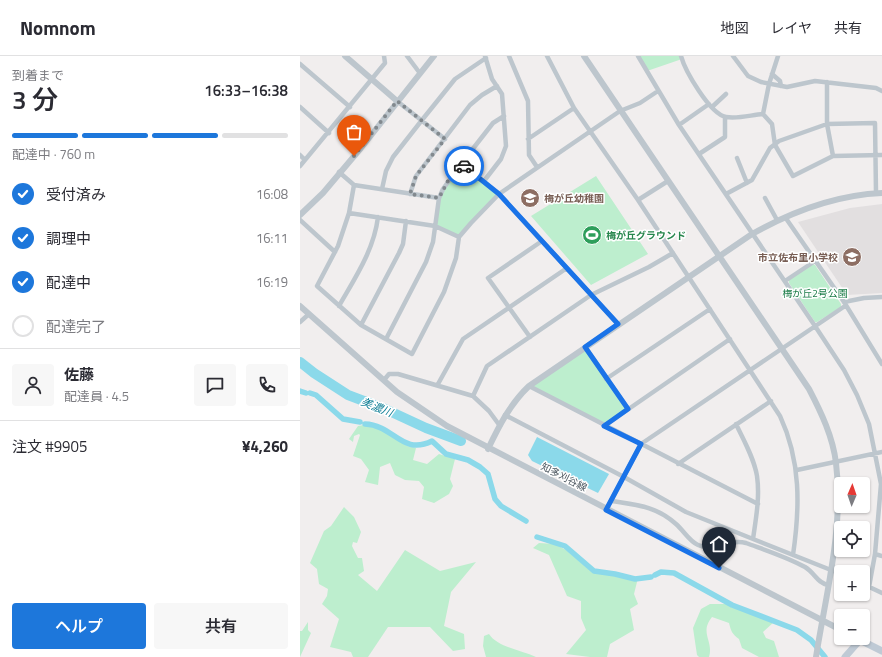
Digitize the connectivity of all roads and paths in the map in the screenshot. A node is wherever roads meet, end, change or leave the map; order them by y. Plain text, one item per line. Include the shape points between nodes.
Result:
1 (345, 56) edge
2 (384, 56) edge
3 (407, 56) edge
4 (434, 56) edge
5 (509, 56) edge
6 (547, 56) edge
7 (584, 56) edge
8 (638, 56) edge
9 (681, 56) edge
10 (733, 56) edge
11 (778, 56) edge
12 (486, 57) edge
13 (300, 64) edge
14 (419, 72) junction
15 (772, 74) junction
16 (370, 79) junction
17 (827, 82) junction
18 (768, 84) junction
19 (498, 86) junction
20 (781, 86) junction
21 (658, 91) junction
22 (882, 91) edge
23 (726, 94) dead end
24 (397, 101) junction
25 (710, 106) junction
26 (300, 107) edge
27 (350, 107) junction
28 (574, 108) junction
29 (620, 111) junction
30 (763, 114) junction
31 (504, 116) junction
32 (725, 117) junction
33 (422, 120) junction
34 (827, 124) junction
35 (679, 125) junction
36 (590, 131) junction
37 (329, 133) junction
38 (445, 139) junction
39 (528, 139) junction
40 (775, 143) junction
41 (699, 154) junction
42 (300, 155) edge
43 (875, 155) junction
44 (882, 155) edge
45 (833, 156) junction
46 (737, 158) dead end
47 (305, 160) junction
48 (461, 164) junction
49 (300, 166) edge
50 (537, 167) junction
51 (339, 172) junction
52 (484, 181) junction
53 (668, 181) junction
54 (746, 183) junction
55 (354, 185) junction
56 (382, 189) junction
57 (879, 193) edge
58 (410, 194) junction
59 (499, 194) junction
60 (726, 194) junction
61 (439, 198) junction
62 (765, 198) dead end
63 (638, 200) junction
64 (349, 213) junction
65 (300, 215) edge
66 (785, 216) junction
67 (378, 217) junction
68 (300, 220) edge
69 (777, 220) junction
70 (406, 221) junction
71 (435, 226) junction
72 (752, 234) junction
73 (459, 237) junction
74 (542, 241) junction
75 (335, 252) junction
76 (673, 253) junction
77 (719, 256) junction
78 (815, 261) junction
79 (567, 268) junction
80 (689, 276) junction
81 (785, 281) junction
82 (591, 295) junction
83 (882, 297) edge
84 (844, 304) junction
85 (300, 306) edge
86 (339, 306) junction
87 (509, 307) junction
88 (710, 309) junction
89 (309, 314) junction
90 (300, 322) edge
91 (618, 324) junction
92 (361, 325) junction
93 (815, 326) junction
94 (530, 337) junction
95 (386, 339) junction
96 (730, 339) junction
97 (585, 347) junction
98 (782, 349) junction
99 (882, 364) edge
100 (750, 370) junction
101 (606, 379) junction
102 (384, 380) junction
103 (438, 384) junction
104 (529, 386) junction
105 (473, 396) junction
106 (771, 401) junction
107 (628, 409) junction
108 (506, 415) junction
109 (736, 424) junction
110 (500, 426) junction
111 (604, 426) junction
112 (641, 444) junction
113 (488, 449) junction
114 (882, 452) edge
115 (875, 454) junction
116 (836, 462) junction
117 (678, 464) junction
118 (797, 470) junction
119 (624, 477) junction
120 (612, 501) junction
121 (758, 504) junction
122 (606, 510) junction
123 (881, 519) edge
124 (753, 539) junction
125 (692, 542) junction
126 (686, 551) junction
127 (875, 554) junction
128 (793, 555) junction
129 (882, 556) edge
130 (831, 570) junction
131 (834, 571) edge
132 (870, 582) edge
133 (828, 585) junction
134 (870, 587) edge
135 (882, 593) edge
136 (821, 620) junction
137 (834, 626) edge
138 (854, 645) edge
139 (870, 645) edge
140 (882, 651) edge
141 (816, 657) edge
142 (845, 657) edge

1 - 16 street
2 - 16 street via 385,63
3 - 14 street
4 - 14 street
5 - 39 street via 528,101
6 - 28 street
7 - 29 street
8 - 21 street
9 - 25 street
10 - 18 street via 748,76
11 - 15 street
12 - 19 street via 492,79
12 - 33 street via 455,79
13 - 27 street
14 - 24 street
15 - 18 street
15 - 20 street via 780,81
16 - 24 street
16 - 27 street
17 - 20 street via 815,81
17 - 22 street
17 - 34 street
18 - 20 street
18 - 30 street
19 - 31 street via 502,94
19 - 38 street via 475,101
21 - 29 street via 640,103
21 - 35 street
23 - 25 street
24 - 33 street
24 - 51 street
25 - 32 street
25 - 35 street
26 - 37 street
27 - 37 street
28 - 36 street
28 - 39 street
29 - 36 street
29 - 53 street
30 - 32 street
30 - 40 street via 772,124
31 - 48 street via 493,123
31 - 52 street via 506,146 501,159
32 - 41 street via 725,137
33 - 38 street
33 - 56 street via 393,157 386,171
34 - 40 street
34 - 43 street via 875,123
34 - 45 street
35 - 41 street
36 - 50 street
36 - 63 street
37 - 47 street
38 - 58 street via 416,176
39 - 50 street via 529,155
40 - 45 street via 793,176
40 - 54 street via 752,180
41 - 60 street
42 - 47 street
43 - 44 street
43 - 45 street
43 - 57 street
46 - 54 street
47 - 49 street
48 - 52 street
48 - 61 street
50 - 59 street
51 - 55 street
51 - 65 street via 323,193
52 - 59 street
53 - 63 street
53 - 77 street
54 - 60 street
55 - 56 street
55 - 64 street
56 - 58 street
57 - 66 street via 838,199
58 - 61 street
59 - 73 street
59 - 74 street
60 - 72 street
61 - 71 street
62 - 69 street
63 - 76 street
64 - 67 street
64 - 75 street
66 - 69 street
66 - 78 street
67 - 70 street
67 - 86 street via 376,235
68 - 75 street
69 - 72 street
70 - 71 street
70 - 92 street via 399,254
71 - 73 street
71 - 95 street via 426,262
72 - 77 street
72 - 81 street
73 - 95 street via 456,258 444,292 412,354
74 - 79 street
74 - 87 street via 488,278
75 - 86 street via 317,286
76 - 80 street
76 - 82 street
77 - 80 street
77 - 98 street
78 - 81 street
78 - 84 street
79 - 82 street
79 - 87 street
80 - 88 street
80 - 91 street
81 - 93 street
82 - 91 street
82 - 94 street
83 - 84 street via 864,298
84 - 93 street
84 - 99 street
85 - 89 street, 知多刈谷線
86 - 92 street
87 - 94 street
87 - 103 street via 463,339
88 - 96 street
88 - 101 street
89 - 90 street
89 - 102 street, 知多刈谷線
91 - 97 street
92 - 95 street
93 - 98 street
93 - 115 street via 857,395 869,424
94 - 105 street via 487,366
96 - 100 street
96 - 107 street
97 - 101 street
97 - 104 street
98 - 100 street
98 - 116 street via 809,389 828,431
100 - 106 street
100 - 112 street
101 - 107 street
102 - 103 street via 389,374 394,373
102 - 113 street, 知多刈谷線 via 426,413
103 - 105 street
104 - 108 street
104 - 111 street
105 - 110 street
106 - 109 street
106 - 118 street via 785,426
107 - 111 street
108 - 110 street
108 - 119 street
109 - 117 street
109 - 121 street via 750,451 757,476
110 - 113 street
111 - 112 street
112 - 117 street
112 - 119 street
113 - 122 street, 知多刈谷線
114 - 115 street
115 - 116 street
115 - 123 street via 881,484
116 - 118 street
116 - 130 street via 838,491
117 - 121 street
118 - 128 street via 798,524
119 - 120 street
119 - 124 street via 686,512
120 - 122 street
120 - 125 street via 656,510 678,526
121 - 124 street
122 - 126 street, 知多刈谷線
123 - 127 street
124 - 128 street
125 - 126 street
125 - 133 street via 705,547 733,542 744,543 806,568 822,584
126 - 136 street, 知多刈谷線
127 - 129 street
127 - 132 street
128 - 130 street
130 - 131 street
130 - 133 street
133 - 136 street
134 - 135 street
136 - 137 street, 知多刈谷線
136 - 141 street
138 - 142 main road
139 - 140 main road

